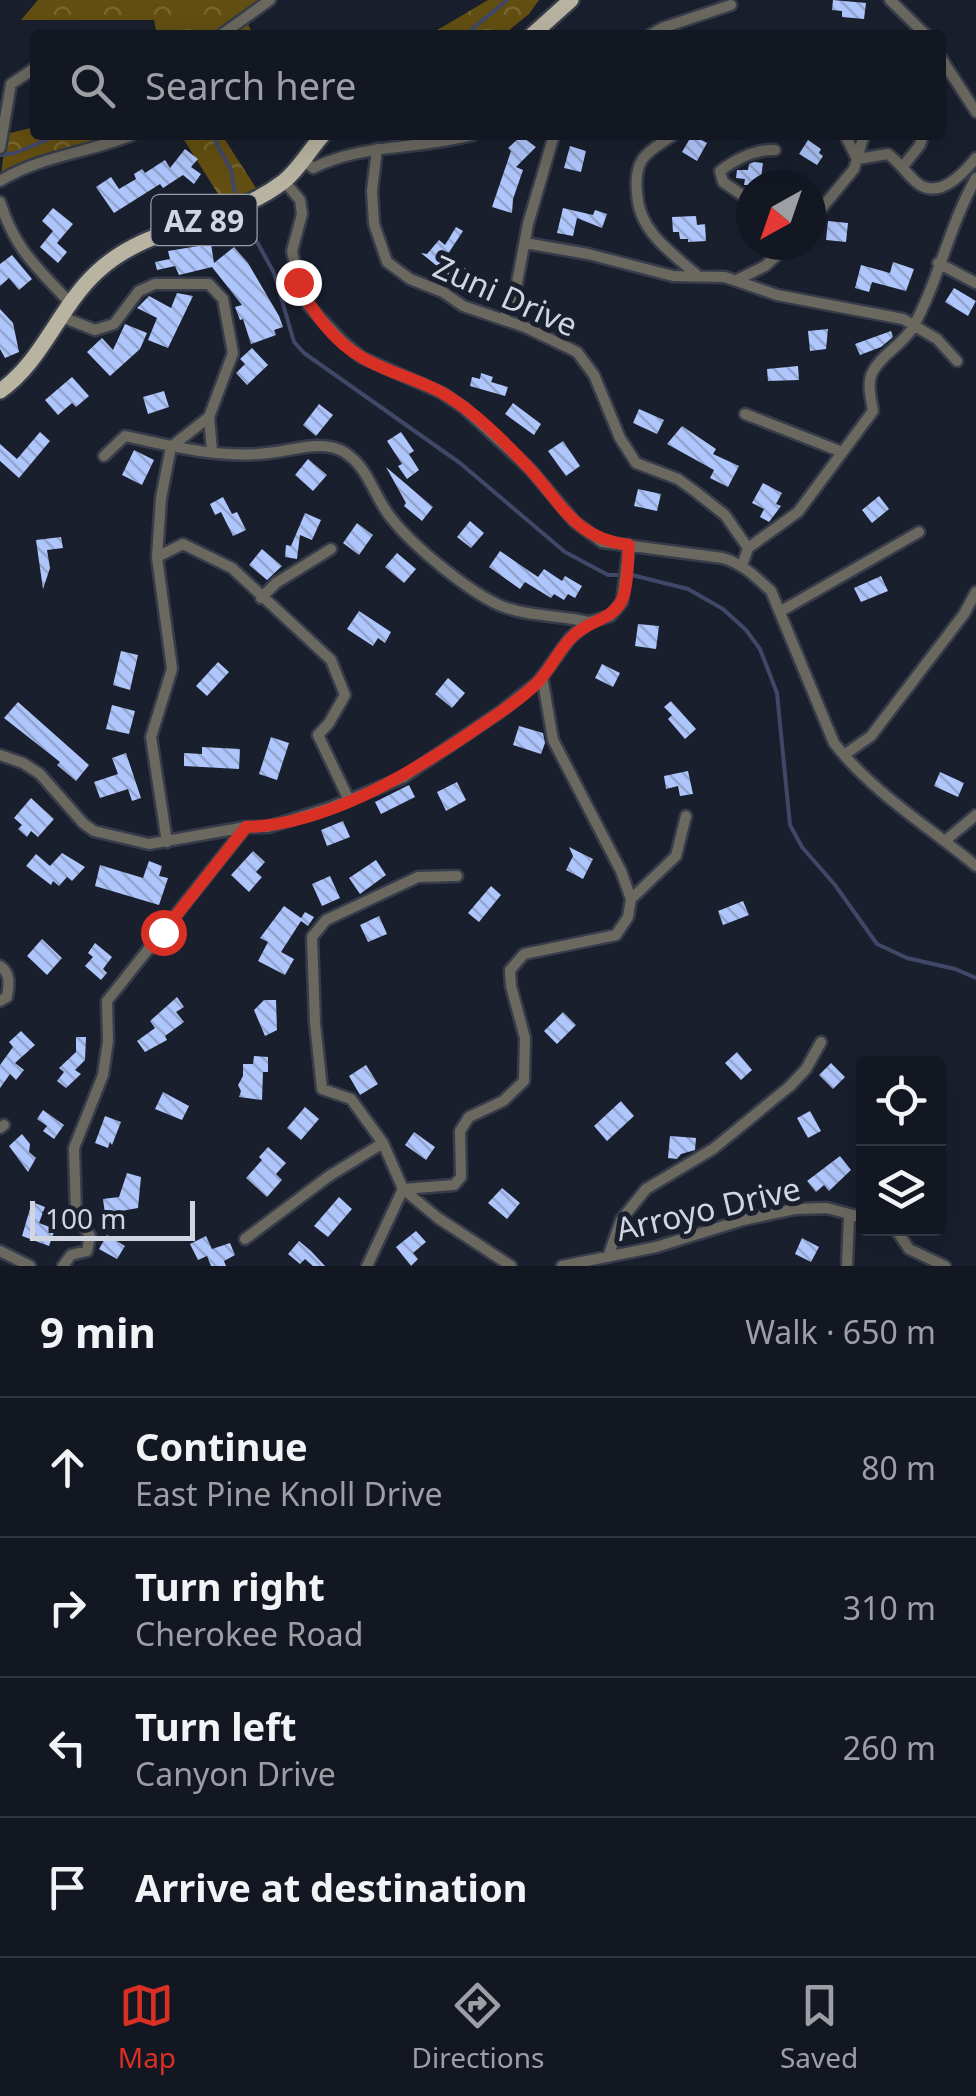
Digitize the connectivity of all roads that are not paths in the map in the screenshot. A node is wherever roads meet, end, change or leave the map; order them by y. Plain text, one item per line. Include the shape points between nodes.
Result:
1 (270, 0) edge
2 (570, 0) edge
3 (890, 0) edge
4 (731, 5) dead end
5 (228, 30) edge
6 (537, 30) edge
7 (659, 30) edge
8 (921, 30) edge
9 (946, 66) edge
10 (30, 70) edge
11 (6, 81) edge
12 (976, 112) edge
13 (119, 140) edge
14 (318, 140) edge
15 (453, 140) edge
16 (553, 140) edge
17 (666, 140) edge
18 (848, 140) edge
19 (863, 140) edge
20 (922, 140) edge
21 (0, 148) edge
22 (377, 149) junction
23 (775, 150) dead end
24 (976, 158) edge
25 (302, 159) junction
26 (857, 159) junction
27 (904, 165) junction
28 (976, 178) edge
29 (0, 181) edge
30 (284, 182) junction
31 (736, 191) edge
32 (0, 202) edge
33 (826, 204) edge
34 (525, 243) junction
35 (772, 260) edge
36 (938, 263) junction
37 (696, 274) junction
38 (737, 280) junction
39 (976, 284) edge
40 (66, 310) junction
41 (504, 319) junction
42 (915, 324) junction
43 (958, 361) dead end
44 (0, 391) edge
45 (745, 414) dead end
46 (209, 417) junction
47 (171, 446) junction
48 (212, 450) junction
49 (842, 452) junction
50 (104, 456) dead end
51 (919, 532) dead end
52 (629, 545) junction
53 (748, 548) junction
54 (331, 549) dead end
55 (157, 557) junction
56 (742, 566) junction
57 (976, 592) edge
58 (261, 598) junction
59 (780, 611) junction
60 (589, 622) junction
61 (542, 676) junction
62 (0, 755) edge
63 (844, 756) junction
64 (349, 800) junction
65 (976, 814) edge
66 (686, 816) dead end
67 (246, 827) junction
68 (946, 840) junction
69 (167, 842) junction
70 (976, 866) edge
71 (457, 876) dead end
72 (631, 899) junction
73 (0, 966) edge
74 (0, 1002) edge
75 (821, 1042) dead end
76 (383, 1143) junction
77 (403, 1189) junction
78 (849, 1216) junction
79 (856, 1217) edge
80 (901, 1236) edge
81 (245, 1238) dead end
82 (0, 1251) edge
83 (608, 1257) junction
84 (30, 1266) edge
85 (64, 1266) edge
86 (367, 1266) edge
87 (511, 1266) edge
88 (562, 1266) edge
89 (847, 1266) edge
90 (946, 1266) edge

1 - 5 street
2 - 6 main road
3 - 8 street
4 - 7 street
9 - 12 street
10 - 11 street
11 - 21 street
13 - 29 street via 45,160
14 - 25 main road, AZ 89
15 - 22 street
16 - 34 street
17 - 37 street via 642,158 637,210 646,228
18 - 26 street
19 - 26 street
20 - 27 street
22 - 25 street via 312,168
22 - 41 street, Zuni Drive via 374,224 388,262 463,306
23 - 31 street via 720,171
24 - 27 street via 956,180 930,188 918,185
25 - 30 main road, AZ 89
26 - 27 street via 888,154
26 - 33 street
28 - 36 street
30 - 40 main road, AZ 89 via 224,214 137,244 98,270
30 - 52 street via 300,200 302,214 292,251 298,282 320,319 361,357 464,408 602,542
32 - 40 street via 22,253
34 - 37 street via 672,276
34 - 41 street
35 - 38 street
36 - 39 street
36 - 42 street
37 - 38 street
38 - 42 street
40 - 44 main road, AZ 89
40 - 46 street via 95,330 114,324 139,291 155,284 208,284 223,299 233,353
41 - 53 street, Zuni Drive via 577,352 636,463 696,492 725,515
42 - 43 street
42 - 49 street via 872,374 873,411
45 - 49 street
46 - 47 street
46 - 48 street
47 - 48 street
47 - 50 street via 126,436
47 - 55 street
48 - 60 street via 243,456 319,445 343,451 367,474 406,536 497,604
49 - 53 street via 798,512
51 - 59 street
52 - 56 street
52 - 60 street via 622,602 610,616
53 - 56 street
54 - 58 street
55 - 58 street via 184,544 194,547 232,568
55 - 69 street via 172,669 151,737
56 - 59 street via 772,592
57 - 63 street via 871,736
58 - 64 street via 337,672 345,695 318,734
59 - 63 street
60 - 61 street
61 - 64 street via 437,756
61 - 72 street via 553,740
62 - 69 street via 40,774 94,830
63 - 68 street
64 - 67 street
65 - 68 street
66 - 72 street via 676,856
67 - 69 street
67 - 85 street via 106,1001 103,1075 74,1148 76,1213 90,1236 87,1251 71,1255
68 - 70 street
71 - 76 street via 418,877 326,920 312,937 322,1089 350,1100
72 - 77 street via 616,935 524,954 510,970 524,1038 524,1081 503,1101 469,1117 460,1131 461,1176 454,1185
73 - 74 street via 10,981
75 - 83 street via 790,1086 713,1149 646,1189 621,1220
76 - 77 street
76 - 81 street
77 - 86 street
77 - 87 street
78 - 79 street, Arroyo Drive
78 - 83 street, Arroyo Drive via 827,1208 795,1209
78 - 89 street
80 - 90 street via 909,1248
82 - 84 street
83 - 88 street, Arroyo Drive

